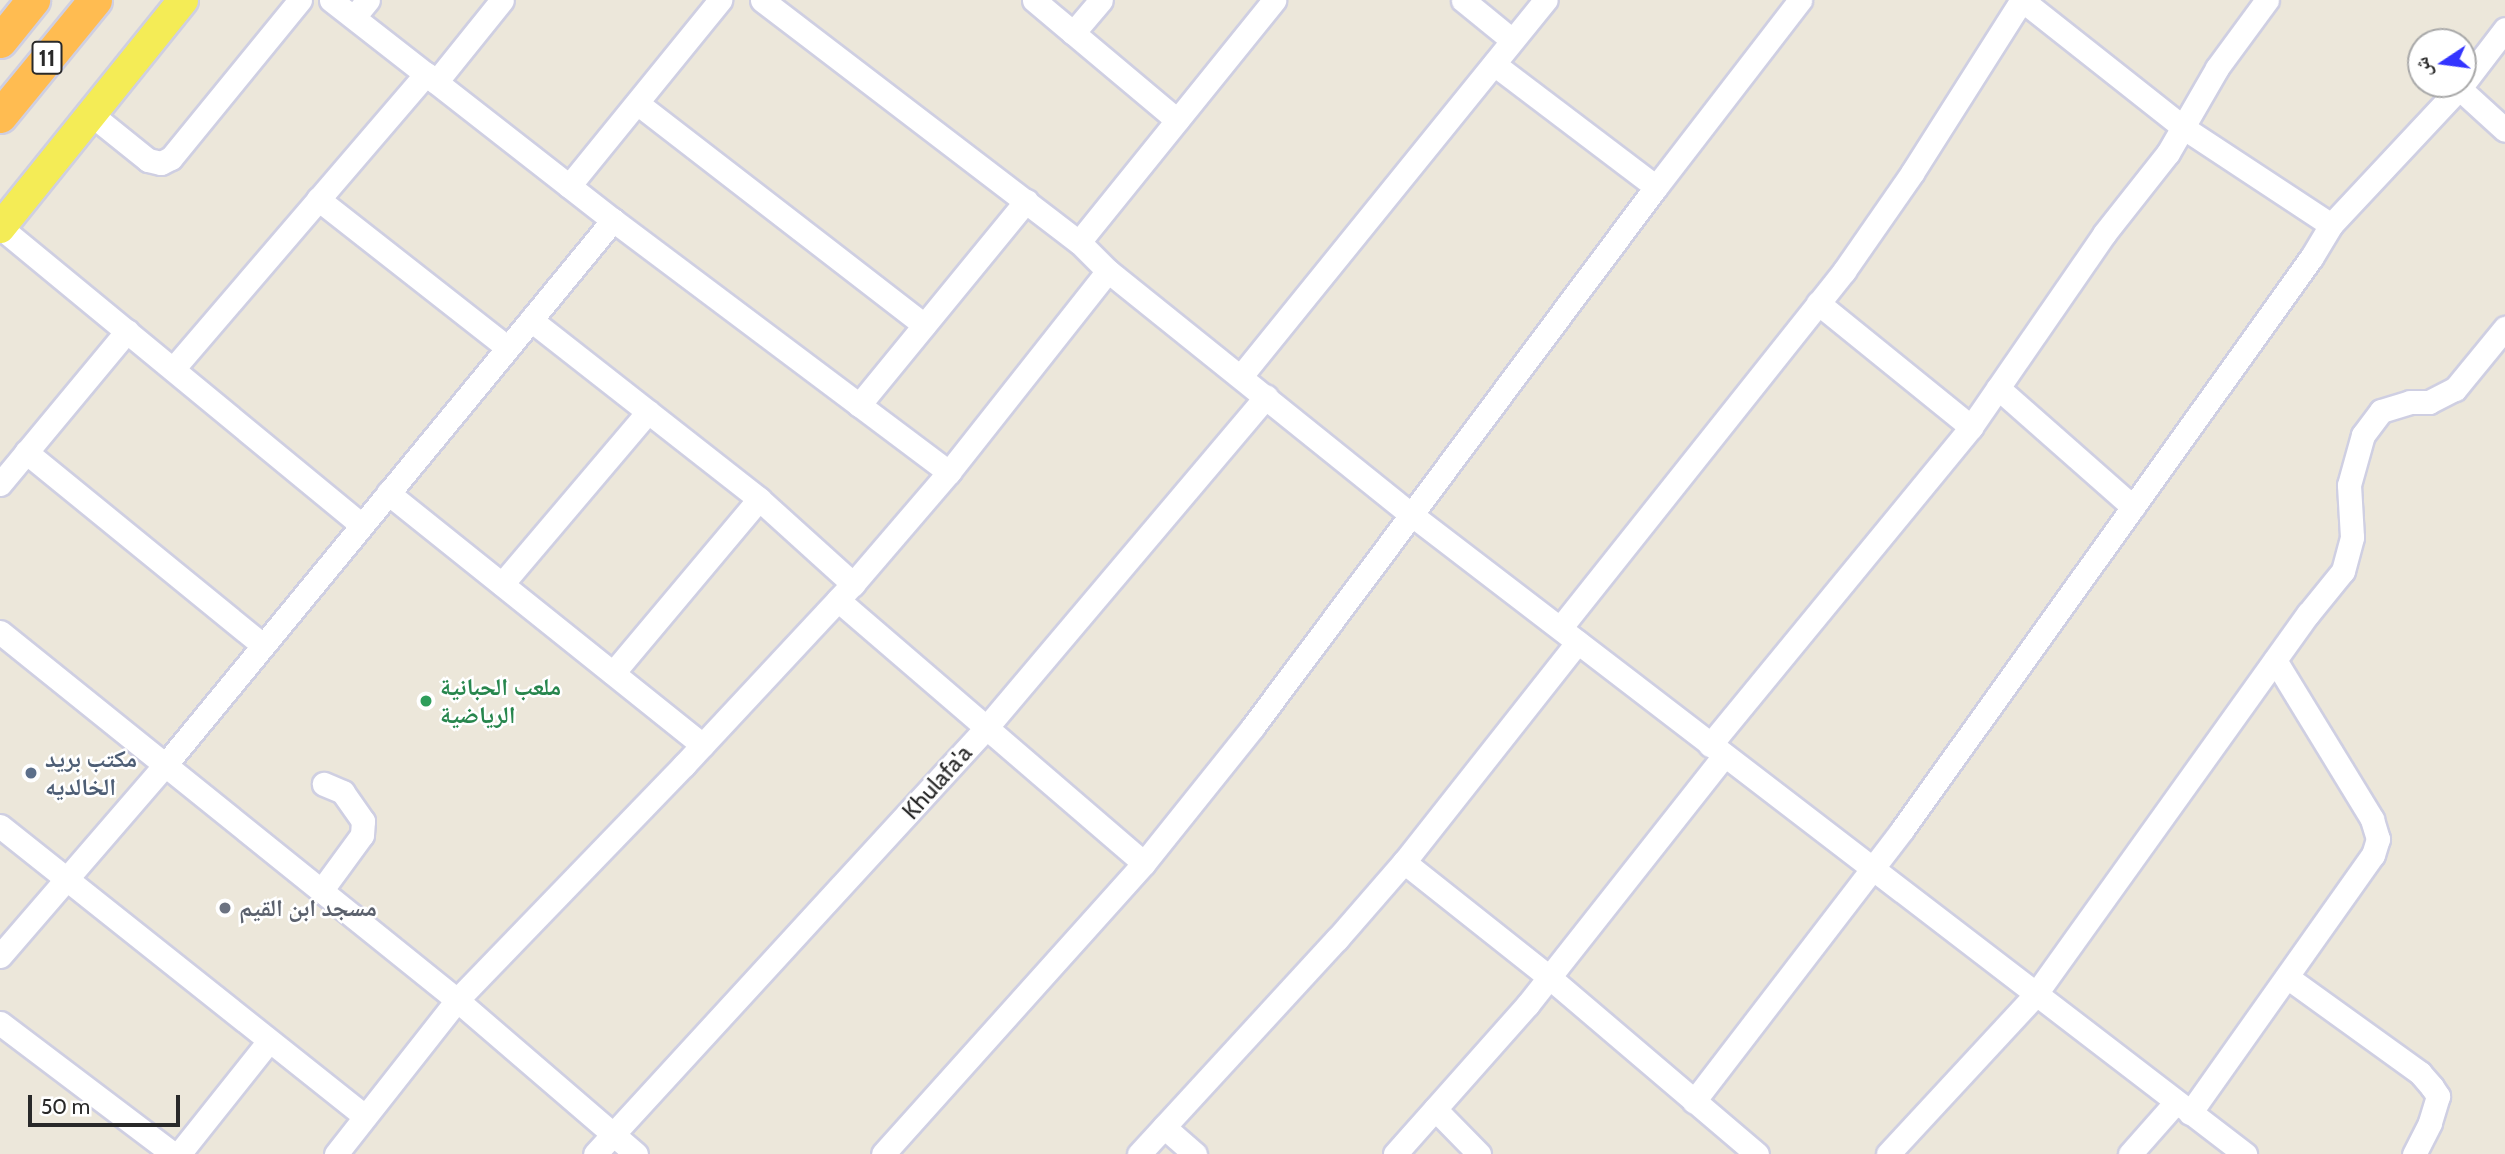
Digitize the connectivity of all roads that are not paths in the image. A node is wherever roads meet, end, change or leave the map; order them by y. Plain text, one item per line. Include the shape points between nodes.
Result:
1 (33, 0) edge
2 (94, 0) edge
3 (183, 0) edge
4 (300, 0) edge
5 (331, 0) edge
6 (502, 0) edge
7 (720, 0) edge
8 (762, 0) edge
9 (1034, 0) edge
10 (1101, 0) edge
11 (1274, 0) edge
12 (1463, 0) edge
13 (1545, 0) edge
14 (1800, 0) edge
15 (2267, 0) edge
16 (361, 9) edge
17 (2505, 29) edge
18 (1073, 33) junction
19 (1512, 40) junction
20 (0, 41) edge
21 (1493, 64) junction
22 (2477, 65) edge
23 (431, 78) junction
24 (2450, 98) edge
25 (2474, 98) edge
26 (637, 103) junction
27 (92, 115) junction
28 (0, 116) edge
29 (1177, 120) junction
30 (2184, 128) junction
31 (2505, 130) edge
32 (569, 186) junction
33 (1656, 187) junction
34 (318, 200) junction
35 (1026, 201) junction
36 (613, 220) junction
37 (2331, 225) junction
38 (0, 228) edge
39 (1079, 242) junction
40 (1108, 271) junction
41 (1818, 303) junction
42 (531, 320) junction
43 (924, 325) junction
44 (2505, 328) edge
45 (127, 331) junction
46 (508, 348) junction
47 (173, 369) junction
48 (1241, 376) junction
49 (1998, 388) junction
50 (1266, 397) junction
51 (859, 405) junction
52 (648, 412) junction
53 (1970, 427) junction
54 (26, 452) junction
55 (950, 472) junction
56 (0, 484) edge
57 (388, 494) junction
58 (759, 499) junction
59 (2133, 506) junction
60 (1412, 515) junction
61 (361, 525) junction
62 (502, 584) junction
63 (846, 592) junction
64 (0, 632) edge
65 (1569, 635) junction
66 (263, 645) junction
67 (2274, 660) junction
68 (613, 673) junction
69 (986, 728) junction
70 (703, 745) junction
71 (1717, 750) junction
72 (166, 764) junction
73 (324, 784) dead end
74 (0, 825) edge
75 (1404, 862) junction
76 (1144, 863) junction
77 (1873, 868) junction
78 (66, 878) junction
79 (321, 891) junction
80 (0, 956) edge
81 (1549, 977) junction
82 (2287, 977) junction
83 (2035, 995) junction
84 (457, 1000) junction
85 (0, 1023) edge
86 (269, 1041) junction
87 (1695, 1101) junction
88 (2183, 1107) junction
89 (1436, 1109) junction
90 (364, 1116) junction
91 (1164, 1127) junction
92 (611, 1135) junction
93 (173, 1154) edge
94 (179, 1154) edge
95 (335, 1154) edge
96 (595, 1154) edge
97 (636, 1154) edge
98 (883, 1154) edge
99 (1139, 1154) edge
100 (1195, 1154) edge
101 (1395, 1154) edge
102 (1479, 1154) edge
103 (1757, 1154) edge
104 (1888, 1154) edge
105 (2130, 1154) edge
106 (2245, 1154) edge
107 (2414, 1154) edge

1 - 20 highway, 11
2 - 28 highway, 11
3 - 27 main road
4 - 27 street via 171,158 161,163 148,160
5 - 16 street
6 - 23 street
7 - 26 street
8 - 35 street
9 - 18 street
10 - 18 street
11 - 29 street
12 - 19 street
13 - 19 street
14 - 33 street
15 - 30 street via 2211,77
16 - 23 street
17 - 22 street
18 - 29 street
19 - 21 street
21 - 33 street
21 - 48 street
23 - 32 street
23 - 34 street
24 - 37 street
25 - 31 street
26 - 32 street
26 - 43 street
27 - 38 main road
29 - 39 street
30 - 37 street
30 - 41 street via 2022,0 1912,173
30 - 49 street
32 - 36 street
33 - 60 street
34 - 46 street
34 - 47 street
35 - 39 street
35 - 43 street
36 - 42 street
36 - 51 street
37 - 59 street
38 - 45 street
39 - 40 street
40 - 48 street
40 - 55 street
41 - 53 street
41 - 65 street
42 - 46 street
42 - 52 street
43 - 51 street
44 - 67 street via 2455,388 2429,402 2410,402 2381,411 2362,435 2349,485 2352,537 2343,571
45 - 47 street
45 - 54 street
46 - 57 street
47 - 61 street
48 - 50 street
49 - 53 street
49 - 59 street
50 - 60 street
50 - 69 street, Khulafa'a
51 - 55 street
52 - 58 street
52 - 62 street
53 - 71 street
54 - 56 street
54 - 66 street
55 - 63 street
57 - 61 street
57 - 62 street
58 - 63 street
58 - 68 street
59 - 77 street
60 - 65 street
60 - 76 street
61 - 66 street
62 - 68 street
63 - 69 street
63 - 70 street
64 - 72 street
65 - 71 street
65 - 75 street
66 - 72 street
67 - 82 street via 2372,819 2378,839 2373,855
67 - 83 street
68 - 70 street
69 - 76 street
69 - 92 street, Khulafa'a
70 - 84 street
71 - 77 street
71 - 81 street
72 - 78 street
72 - 79 street
73 - 79 street via 343,792 363,821 362,835
74 - 78 street
75 - 81 street
75 - 91 street
76 - 98 street
77 - 83 street
77 - 87 street
78 - 80 street
78 - 86 street
79 - 84 street
81 - 87 street
81 - 89 street
82 - 88 street
82 - 107 street via 2420,1073 2432,1087 2438,1096
83 - 88 street
83 - 104 street
84 - 90 street
84 - 92 street
85 - 93 street
86 - 90 street
86 - 94 street
87 - 103 street
88 - 105 street
88 - 106 street
89 - 101 street
89 - 102 street
90 - 95 street
91 - 99 street
91 - 100 street
92 - 96 street, Khulafa'a
92 - 97 street

